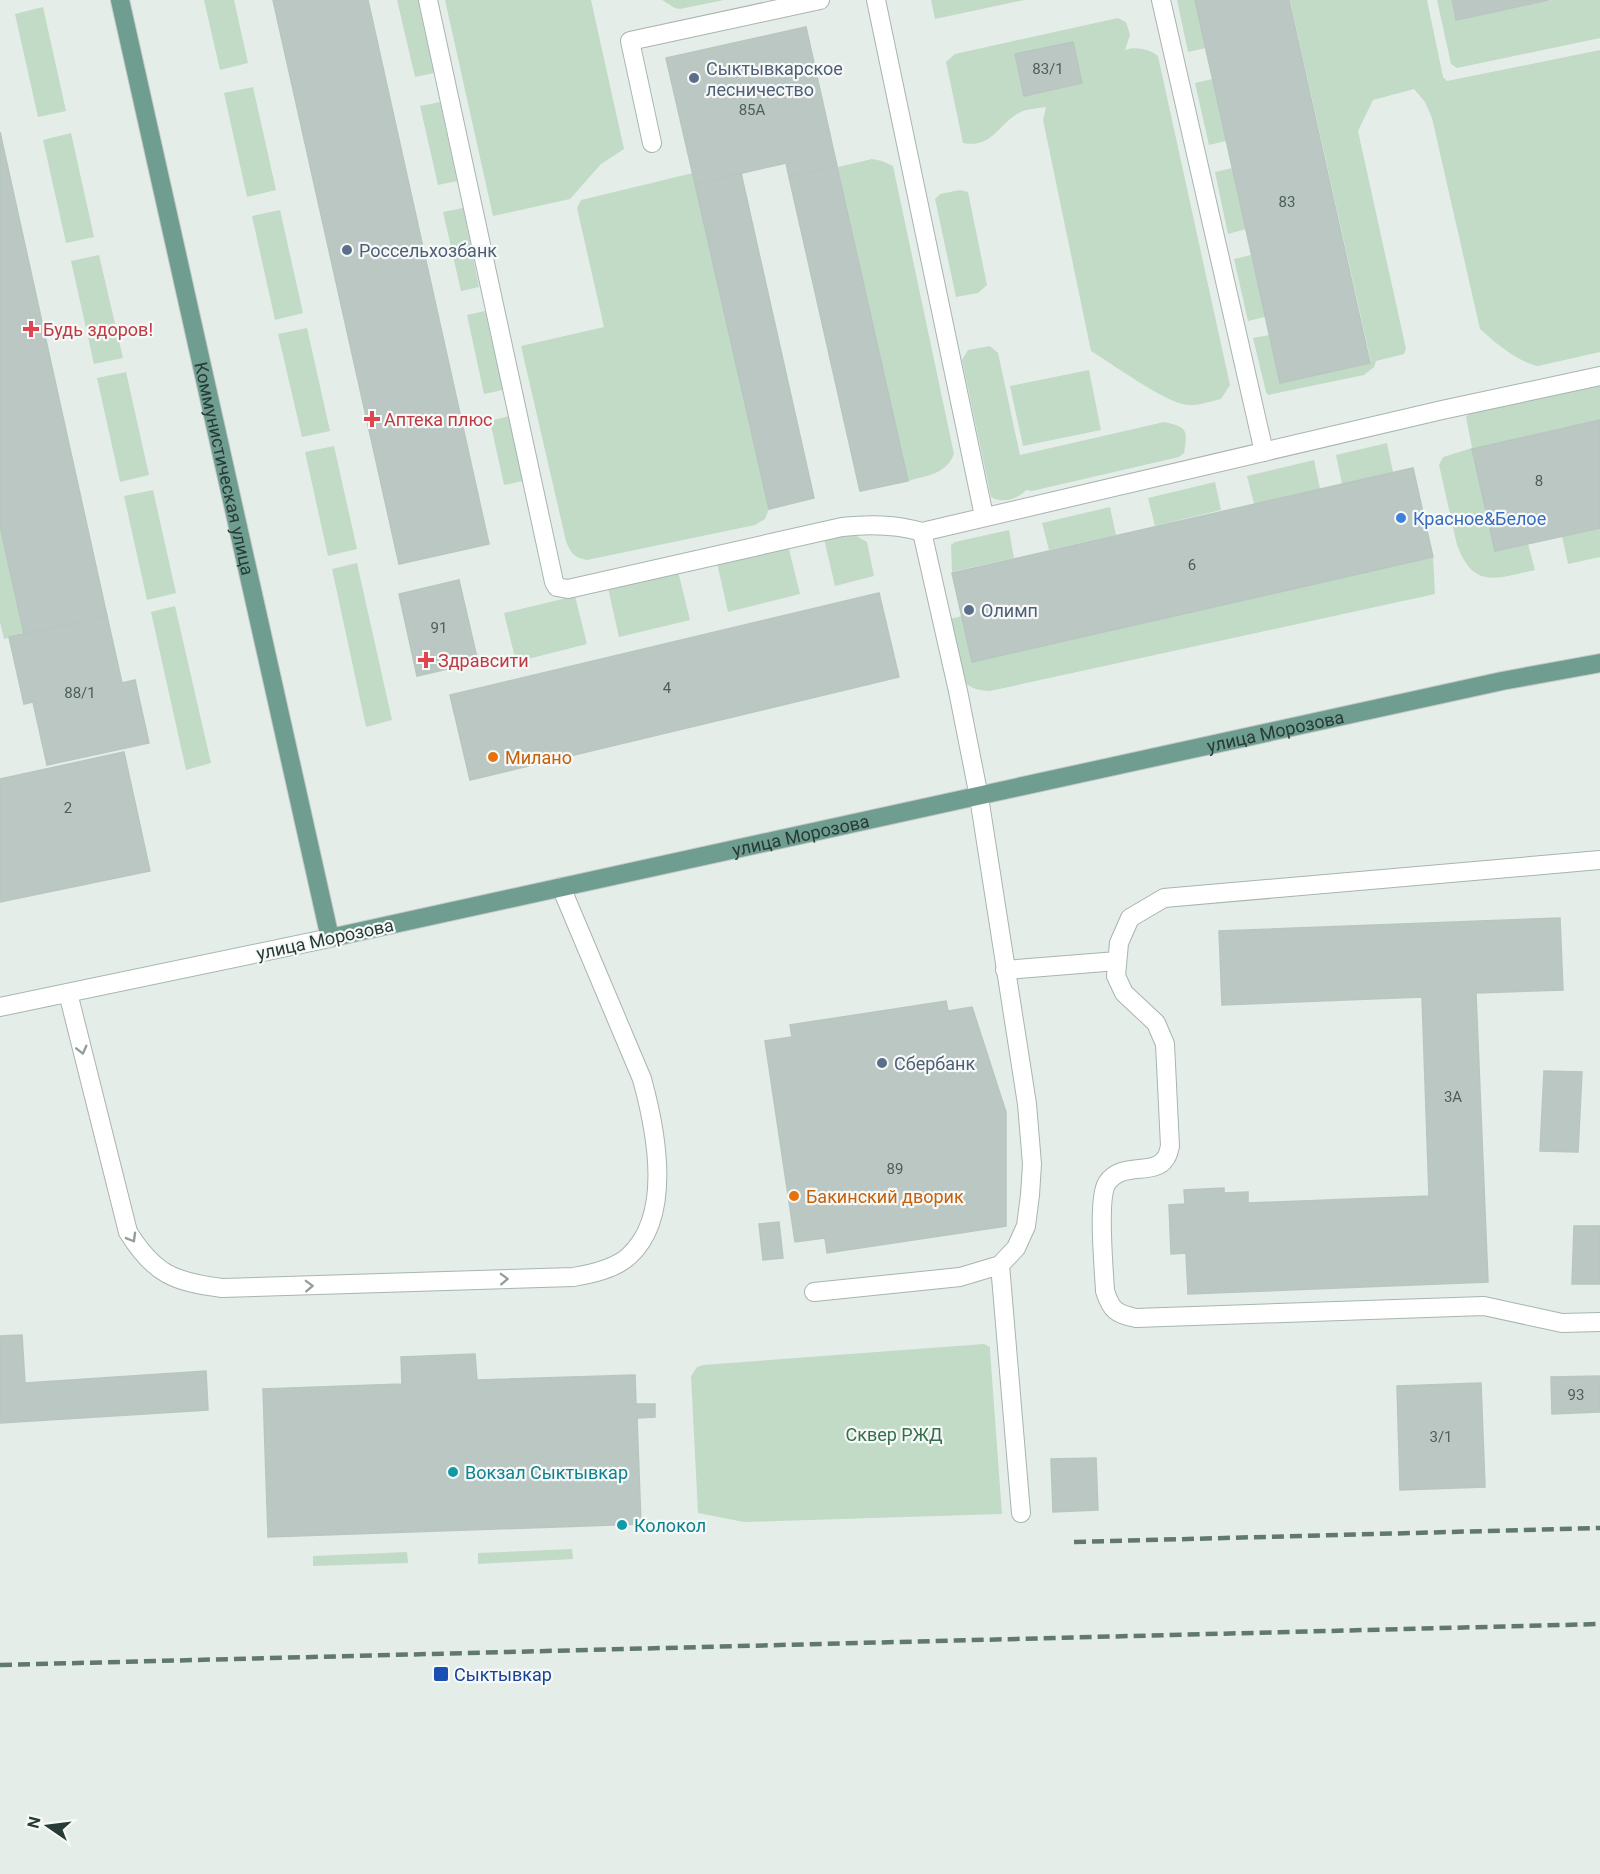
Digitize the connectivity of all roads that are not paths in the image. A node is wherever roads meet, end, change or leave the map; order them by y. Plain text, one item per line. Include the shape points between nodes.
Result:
1 (120, 0) edge
2 (428, 0) edge
3 (820, 0) edge
4 (876, 0) edge
5 (1161, 0) edge
6 (652, 142) dead end
7 (1600, 376) edge
8 (1264, 452) junction
9 (984, 516) junction
10 (922, 532) junction
11 (1600, 663) edge
12 (977, 791) junction
13 (1600, 860) edge
14 (561, 887) junction
15 (330, 938) junction
16 (1117, 961) junction
17 (1005, 970) junction
18 (68, 993) junction
19 (0, 1007) edge
20 (1000, 1265) junction
21 (814, 1292) dead end
22 (1600, 1322) edge
23 (1021, 1513) dead end

1 - 15 main road, Коммунистическая улица
2 - 10 street via 557,587 568,589 843,527 871,524
3 - 6 street via 630,41
4 - 9 street
5 - 8 street
7 - 8 street
8 - 9 street
9 - 10 street
10 - 12 street
11 - 12 main road, улица Морозова
12 - 14 main road, улица Морозова
12 - 17 street
13 - 16 street via 1164,898 1130,918 1119,943
14 - 15 main road, улица Морозова
18 -> 14 street via 128,1232 142,1255 159,1269 196,1285 222,1288 591,1274 628,1258 643,1240 658,1182 655,1140 642,1079
15 - 18 street, улица Морозова
16 - 17 street
16 - 22 street via 1116,976 1124,993 1156,1023 1165,1044 1170,1146 1165,1161 1155,1167 1117,1173 1102,1198 1105,1291 1110,1304 1121,1315 1136,1318 1484,1306 1562,1323
17 - 20 street via 1027,1104 1032,1164 1026,1226 1016,1248
18 - 19 street, улица Морозова
20 - 21 street via 960,1277
20 - 23 street

